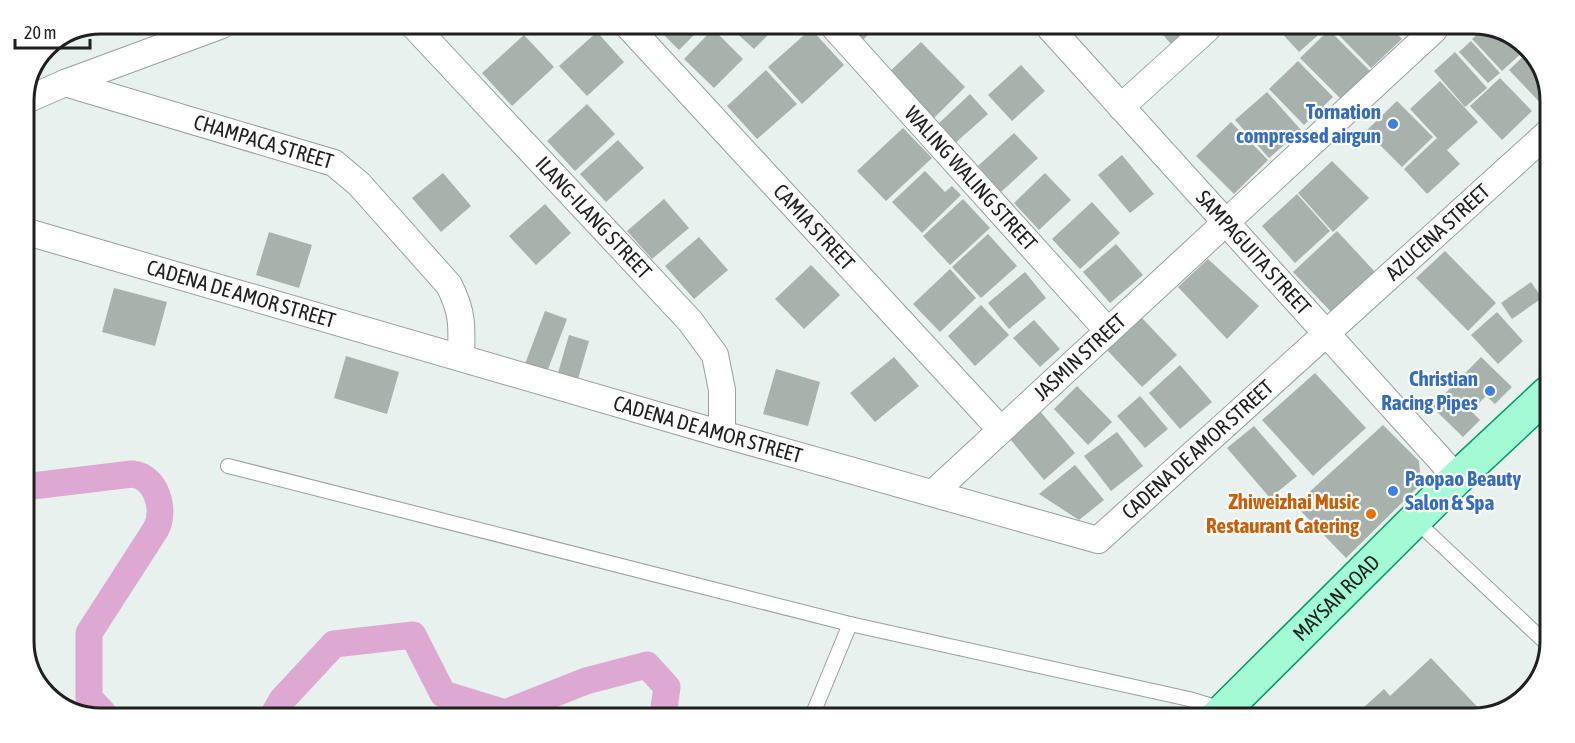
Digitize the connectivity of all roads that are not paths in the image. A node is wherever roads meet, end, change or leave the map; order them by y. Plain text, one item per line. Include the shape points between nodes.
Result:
1 (195, 34) edge
2 (421, 34) edge
3 (635, 34) edge
4 (840, 34) edge
5 (1055, 34) edge
6 (1201, 34) edge
7 (1430, 34) edge
8 (65, 83) junction
9 (35, 96) edge
10 (1121, 107) junction
11 (1540, 140) edge
12 (1225, 223) junction
13 (35, 234) edge
14 (1108, 331) junction
15 (1326, 334) junction
16 (460, 357) junction
17 (1540, 400) edge
18 (1001, 430) junction
19 (722, 434) junction
20 (228, 466) dead end
21 (1457, 478) junction
22 (933, 493) junction
23 (1415, 520) junction
24 (850, 624) junction
25 (1540, 637) edge
26 (815, 708) edge
27 (1224, 708) edge
28 (1229, 708) edge

1 - 8 street
2 - 19 street, ILANG-ILANG STREET via 709,346 715,355 722,390
3 - 18 street, CAMIA STREET
4 - 14 street, WALING WALING STREET
5 - 10 street, SAMPAGUITA STREET
6 - 10 street
7 - 12 street, JASMIN STREET
8 - 9 street
8 - 16 street, CHAMPACA STREET via 334,163 359,184 449,285 462,319
10 - 12 street, SAMPAGUITA STREET
11 - 15 street, AZUCENA STREET
12 - 14 street, JASMIN STREET
12 - 15 street, SAMPAGUITA STREET
13 - 16 street, CADENA DE AMOR STREET
14 - 18 street, JASMIN STREET
15 - 21 street, SAMPAGUITA STREET
15 - 22 street, CADENA DE AMOR STREET via 1098,540
16 - 19 street, CADENA DE AMOR STREET
17 - 21 main road, MAYSAN ROAD
18 - 22 street, JASMIN STREET
19 - 22 street, CADENA DE AMOR STREET
20 - 24 lane
21 - 23 main road, MAYSAN ROAD
23 - 25 lane
23 - 28 main road, MAYSAN ROAD
24 - 26 lane
24 - 27 lane

